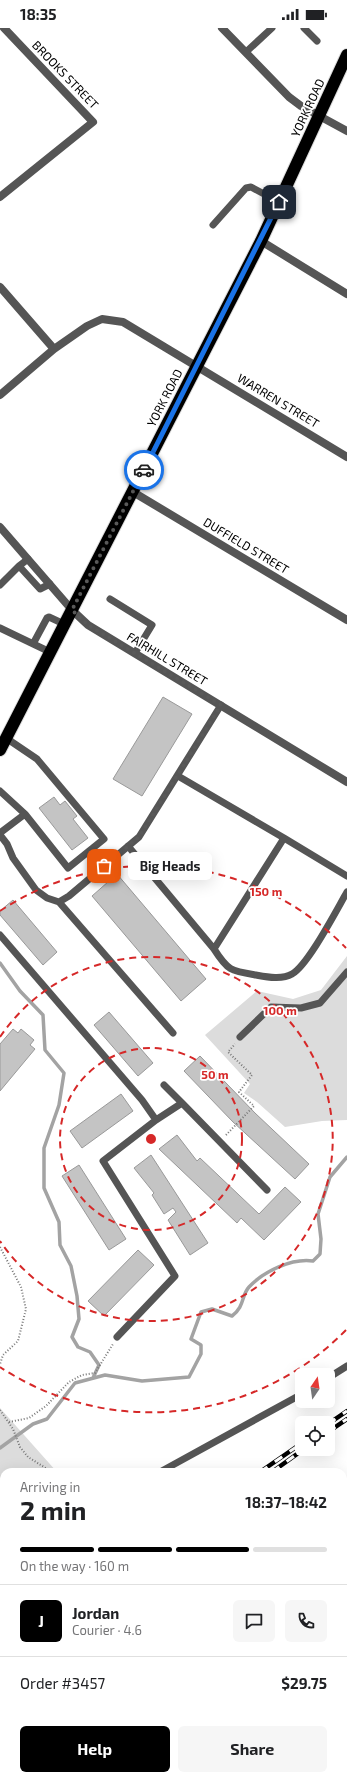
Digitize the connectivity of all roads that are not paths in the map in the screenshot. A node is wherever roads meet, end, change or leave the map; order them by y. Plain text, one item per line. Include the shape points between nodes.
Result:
1 (4, 28) edge
2 (222, 28) edge
3 (272, 28) edge
4 (304, 28) edge
5 (317, 41) dead end
6 (246, 52) junction
7 (347, 55) edge
8 (320, 116) junction
9 (347, 131) edge
10 (0, 197) edge
11 (279, 202) junction
12 (213, 225) dead end
13 (261, 241) junction
14 (0, 288) edge
15 (347, 294) edge
16 (54, 349) junction
17 (197, 366) junction
18 (0, 395) edge
19 (347, 457) edge
20 (133, 492) junction
21 (0, 527) edge
22 (28, 559) junction
23 (19, 566) junction
24 (50, 584) junction
25 (0, 585) edge
26 (110, 599) dead end
27 (72, 610) junction
28 (347, 620) edge
29 (64, 624) junction
30 (0, 628) edge
31 (33, 644) junction
32 (50, 652) junction
33 (136, 654) junction
34 (221, 705) junction
35 (6, 738) junction
36 (0, 750) edge
37 (178, 776) junction
38 (347, 782) edge
39 (0, 791) edge
40 (25, 814) junction
41 (0, 834) edge
42 (284, 838) junction
43 (128, 846) junction
44 (347, 876) edge
45 (347, 892) edge
46 (59, 902) junction
47 (0, 935) edge
48 (214, 949) junction
49 (347, 972) edge
50 (173, 1033) dead end
51 (240, 1037) road end
52 (164, 1085) dead end
53 (182, 1103) junction
54 (156, 1120) junction
55 (267, 1190) dead end
56 (117, 1337) road end
57 (347, 1366) edge
58 (335, 1374) edge
59 (295, 1398) edge
60 (167, 1468) edge

1 - 10 street, BROOKS STREET via 93,122
2 - 6 street
3 - 6 lane
4 - 5 lane
6 - 8 street via 289,97
7 - 8 highway, YORK ROAD
8 - 9 street
8 - 11 highway, YORK ROAD
11 - 12 lane via 251,187 246,188
11 - 13 highway, YORK ROAD
13 - 15 street
13 - 17 highway, YORK ROAD
14 - 16 street
16 - 17 street, WARREN STREET via 87,326 102,319 123,322
16 - 18 street, WARREN STREET
17 - 19 street, WARREN STREET
17 - 20 highway, YORK ROAD
20 - 27 highway, YORK ROAD
20 - 28 street, DUFFIELD STREET
21 - 22 street, FAIRHILL STREET
22 - 23 lane
22 - 24 street, FAIRHILL STREET
23 - 24 lane via 40,589
23 - 25 lane
24 - 27 street, FAIRHILL STREET
26 - 33 lane via 152,625
27 - 29 highway, YORK ROAD
27 - 33 street, FAIRHILL STREET via 88,625
29 - 31 lane via 47,618
29 - 32 highway, YORK ROAD
30 - 31 lane
31 - 32 lane
32 - 35 highway, YORK ROAD
33 - 34 street, FAIRHILL STREET
34 - 37 lane
34 - 38 street, FAIRHILL STREET
35 - 36 highway, YORK ROAD
35 - 40 lane via 37,759 104,839 68,868
37 - 42 lane
37 - 43 lane via 139,837
39 - 40 lane
40 - 41 lane
41 - 46 lane via 13,858 36,890 47,898
42 - 44 lane
42 - 48 lane
43 - 46 lane
43 - 48 lane
45 - 48 lane via 306,960 293,974 268,977 230,970
46 - 50 lane
47 - 54 lane via 142,1100
49 - 51 lane via 320,1003 301,1008 271,1007
52 - 53 lane
53 - 54 lane
53 - 55 lane
54 - 56 lane via 103,1161 175,1276
57 - 58 lane
59 - 60 lane

